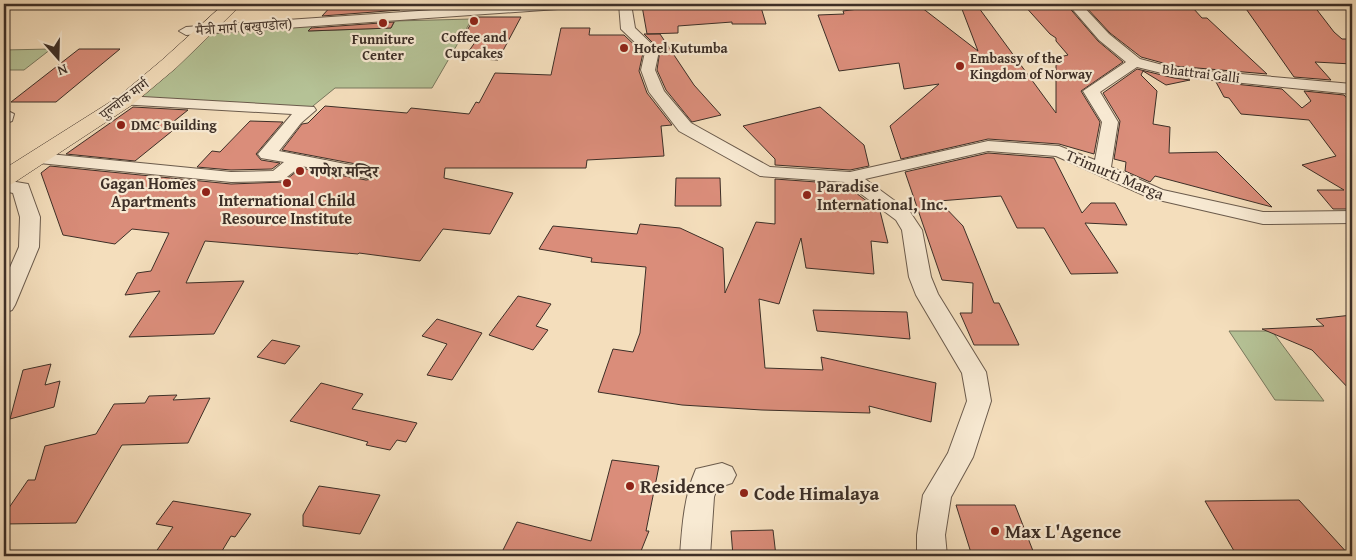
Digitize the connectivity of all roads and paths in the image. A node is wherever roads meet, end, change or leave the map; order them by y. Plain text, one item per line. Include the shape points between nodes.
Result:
1 (216, 4) edge
2 (234, 4) edge
3 (572, 4) edge
4 (624, 4) edge
5 (1074, 4) edge
6 (436, 8) edge
7 (186, 30) junction
8 (206, 30) junction
9 (1135, 62) junction
10 (1352, 89) edge
11 (125, 101) junction
12 (4, 114) edge
13 (4, 122) edge
14 (39, 158) junction
15 (298, 160) junction
16 (4, 163) edge
17 (1102, 168) junction
18 (366, 173) dead end
19 (850, 177) junction
20 (4, 180) edge
21 (4, 186) edge
22 (1352, 217) edge
23 (4, 305) edge
24 (722, 474) dead end
25 (695, 556) edge
26 (932, 556) edge

1 - 7 main road, पुल्चोक मार्ग
2 - 8 main road, पुल्चोक मार्ग
3 - 6 street, मैत्री मार्ग (बखुण्डोल)
4 - 19 street via 628,29 652,51 648,70 657,92 685,127 766,172
5 - 9 street, Bhattrai Galli via 1104,37
6 - 8 street, मैत्री मार्ग (बखुण्डोल)
7 - 8 street, मैत्री मार्ग (बखुण्डोल)
7 - 16 main road, पुल्चोक मार्ग via 91,109
8 - 11 main road, पुल्चोक मार्ग
9 - 10 street, Bhattrai Galli via 1174,72
9 - 17 street via 1091,91 1110,122
11 - 14 main road, पुल्चोक मार्ग
11 - 15 street via 308,110 295,120 267,154
12 - 13 lane via 10,114
14 - 15 street via 231,177 277,176
14 - 20 main road, पुल्चोक मार्ग
15 - 18 street
17 - 19 street, Trimurti Marga via 1059,151 988,146
17 - 22 street, Trimurti Marga via 1157,194 1263,218
19 - 26 street via 903,216 912,230 920,277 927,295 974,372 979,401 960,457 937,495 930,534
21 - 23 street via 21,188 30,217 29,247
24 - 25 street via 706,477 700,497

